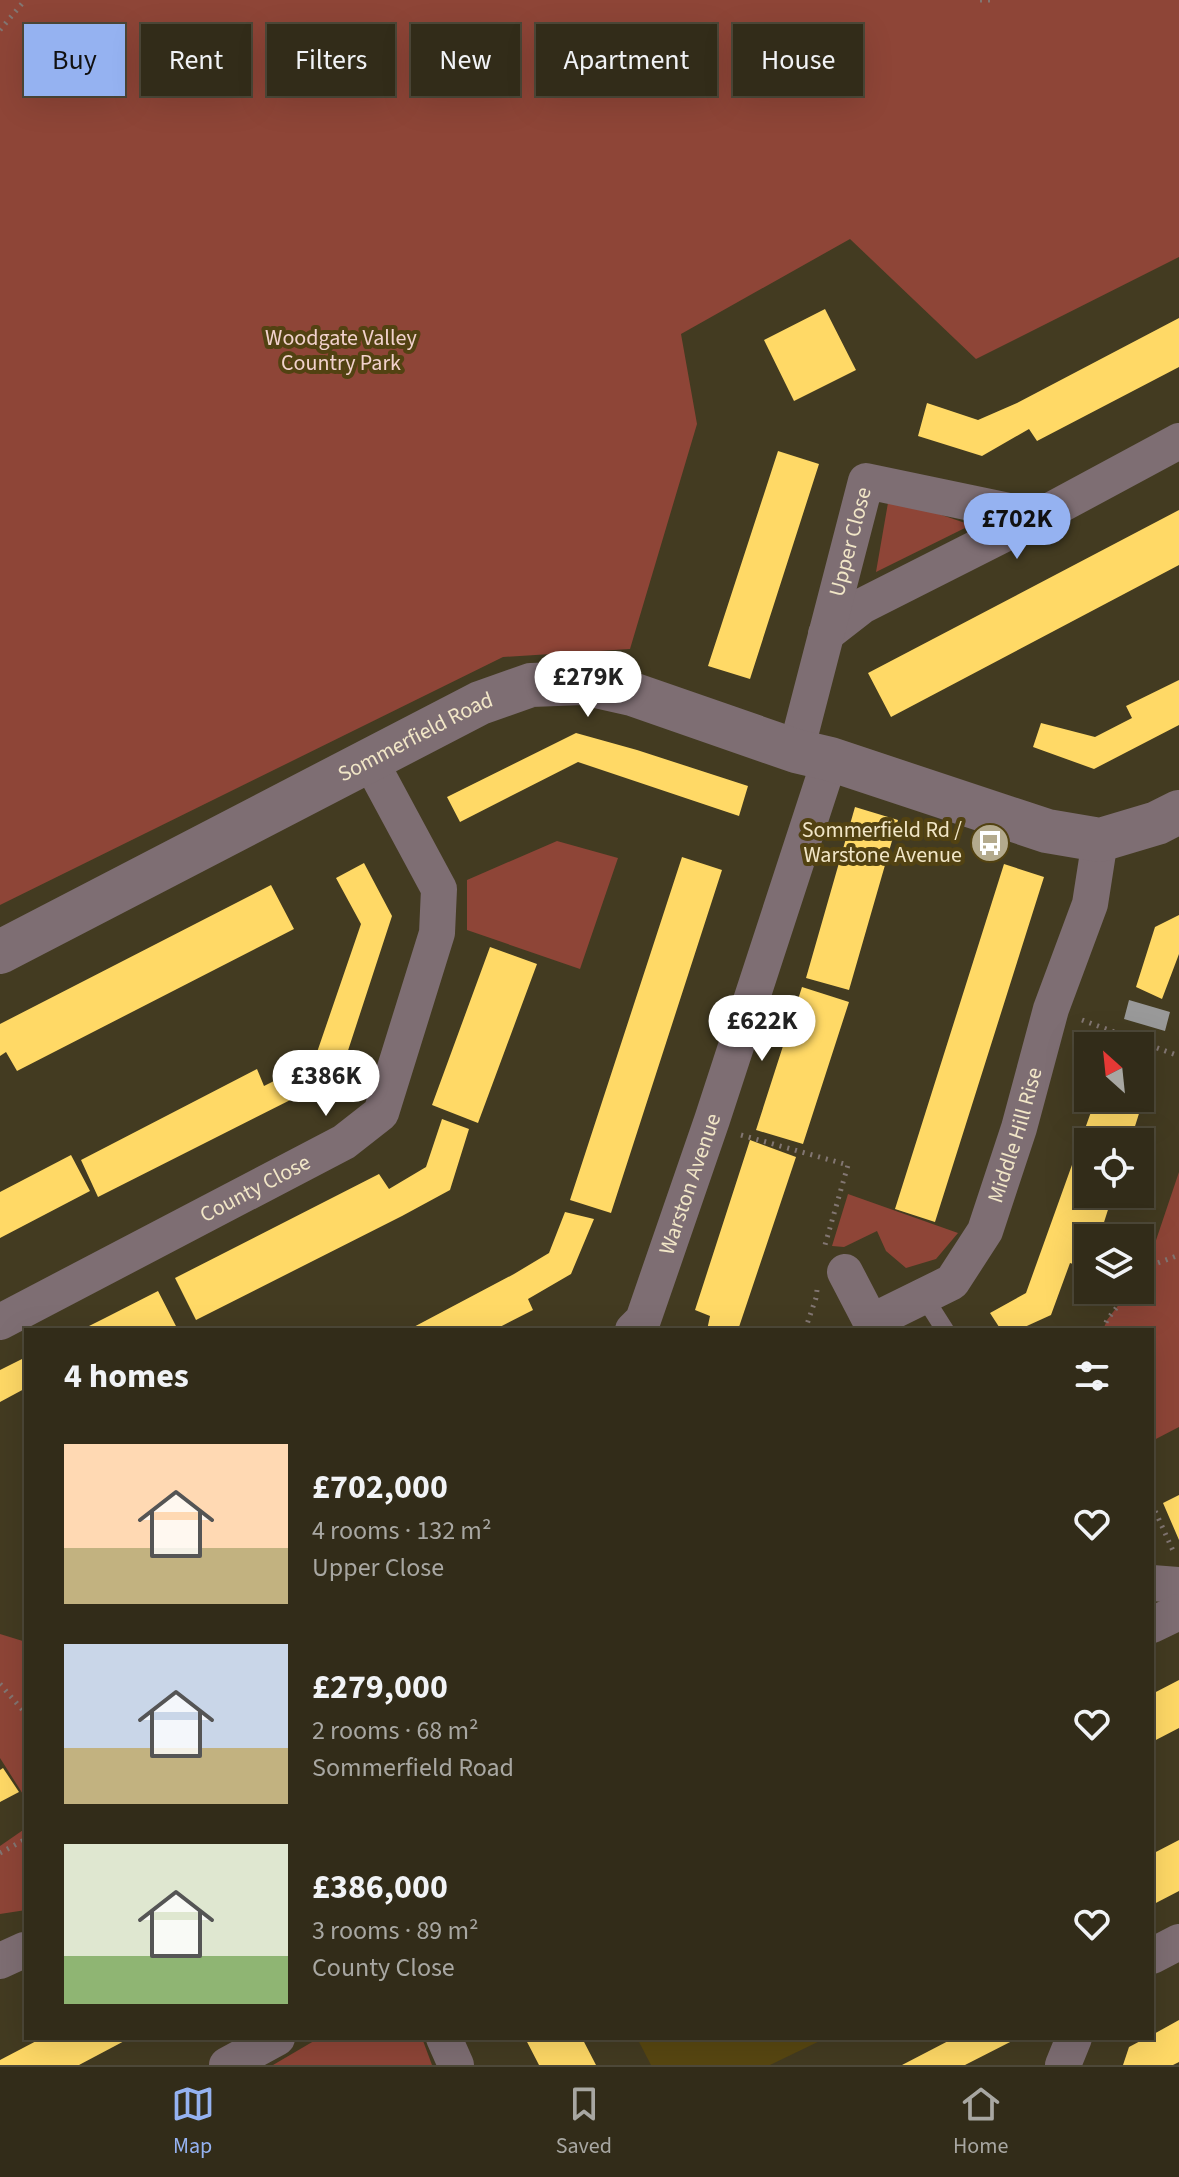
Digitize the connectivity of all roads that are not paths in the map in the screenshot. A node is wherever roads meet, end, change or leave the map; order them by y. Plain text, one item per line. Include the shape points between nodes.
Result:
1 (1179, 441) edge
2 (1038, 517) junction
3 (826, 634) junction
4 (813, 755) junction
5 (369, 759) junction
6 (1179, 812) edge
7 (1100, 840) junction
8 (0, 952) edge
9 (832, 1271) road end
10 (924, 1297) junction
11 (0, 1322) edge
12 (635, 1328) edge
13 (944, 1328) edge
14 (1154, 1583) edge
15 (1179, 1585) edge
16 (1179, 1612) edge
17 (1154, 1624) edge
18 (1179, 1942) edge
19 (1154, 1955) edge
20 (273, 2040) edge
21 (445, 2040) edge
22 (1073, 2040) edge
23 (227, 2065) edge
24 (456, 2065) edge
25 (1063, 2065) edge

1 - 2 street, Upper Close
2 - 3 street, Upper Close via 862,606
2 - 3 street, Upper Close via 866,481
3 - 4 street, Upper Close
4 - 5 street, Sommerfield Road via 632,694 583,683 531,685 493,698
4 - 7 street, Sommerfield Road via 1047,831
4 - 12 street, Warston Avenue via 712,1120 643,1320
5 - 8 street, Sommerfield Road
5 - 11 street, County Close via 439,889 437,933 381,1113 344,1142
6 - 7 street, Sommerfield Road
7 - 10 street, Middle Hill Rise via 1090,904 1051,1009 985,1231 952,1282
9 - 10 street, Middle Hill Rise via 871,1322
10 - 13 lane
14 - 15 street
16 - 17 street
18 - 19 street
20 - 23 street
21 - 24 street
22 - 25 street

